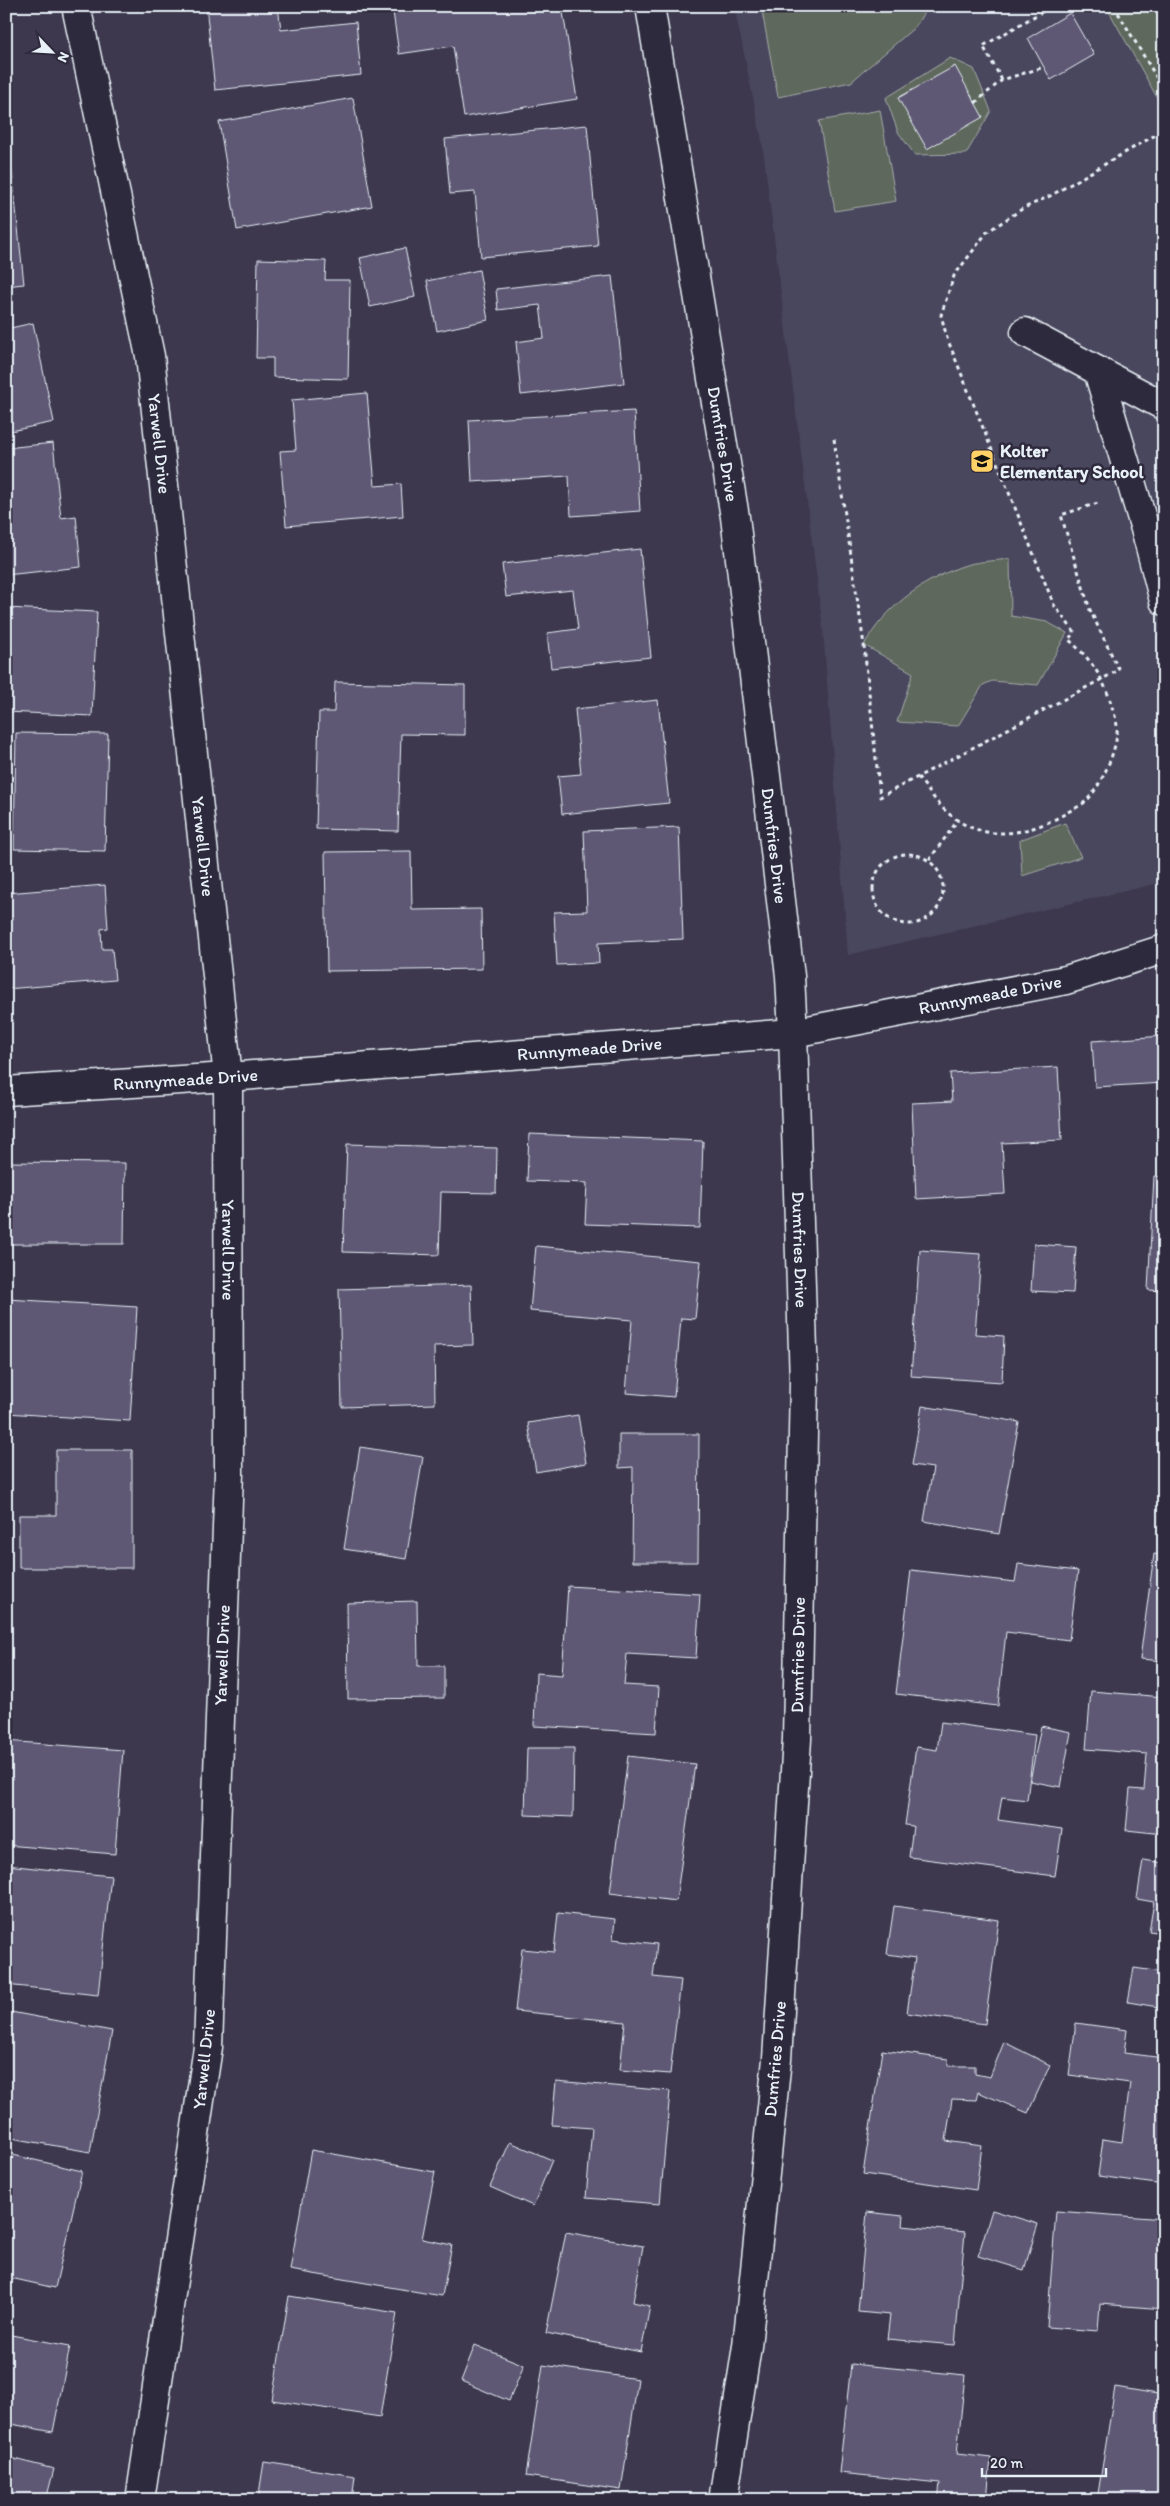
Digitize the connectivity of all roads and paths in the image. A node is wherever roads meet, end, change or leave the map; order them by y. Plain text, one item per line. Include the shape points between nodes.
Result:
1 (76, 6) edge
2 (650, 6) edge
3 (1052, 6) edge
4 (1114, 6) edge
5 (1044, 67) dead end
6 (1002, 80) junction
7 (1164, 90) edge
8 (975, 102) dead end
9 (1025, 332) dead end
10 (1098, 371) junction
11 (1164, 406) edge
12 (834, 438) dead end
13 (1104, 501) dead end
14 (1156, 543) edge
15 (1164, 600) edge
16 (1068, 639) dead end
17 (1103, 679) junction
18 (918, 777) junction
19 (958, 820) junction
20 (929, 860) junction
21 (1164, 949) edge
22 (793, 1033) junction
23 (228, 1078) junction
24 (6, 1091) edge
25 (140, 2500) edge
26 (723, 2500) edge

1 - 23 street, Yarwell Drive via 150,356
2 - 22 street, Dumfries Drive via 736,517 790,976
3 - 6 path via 983,46
4 - 7 path
5 - 6 path
6 - 8 path
9 - 10 street
10 - 11 street
10 - 14 street
12 - 18 path via 864,645 880,797
13 - 17 path via 1062,515 1090,610 1119,670
14 - 15 street
16 - 17 path via 1087,655
17 - 18 path
17 - 19 path via 1118,733 1099,784 1085,802 1044,825 1010,834 992,834
18 - 19 path via 938,803
19 - 20 path
20 - 20 path via 942,878 941,902 925,920 913,924 890,920 874,903 873,880 878,870 890,858 907,853
21 - 22 street, Runnymeade Drive via 1066,980
22 - 23 street, Runnymeade Drive
22 - 26 street, Dumfries Drive via 804,1382 797,1739 776,2058 747,2346
23 - 24 street, Runnymeade Drive
23 - 25 street, Yarwell Drive via 229,1473 208,2047

